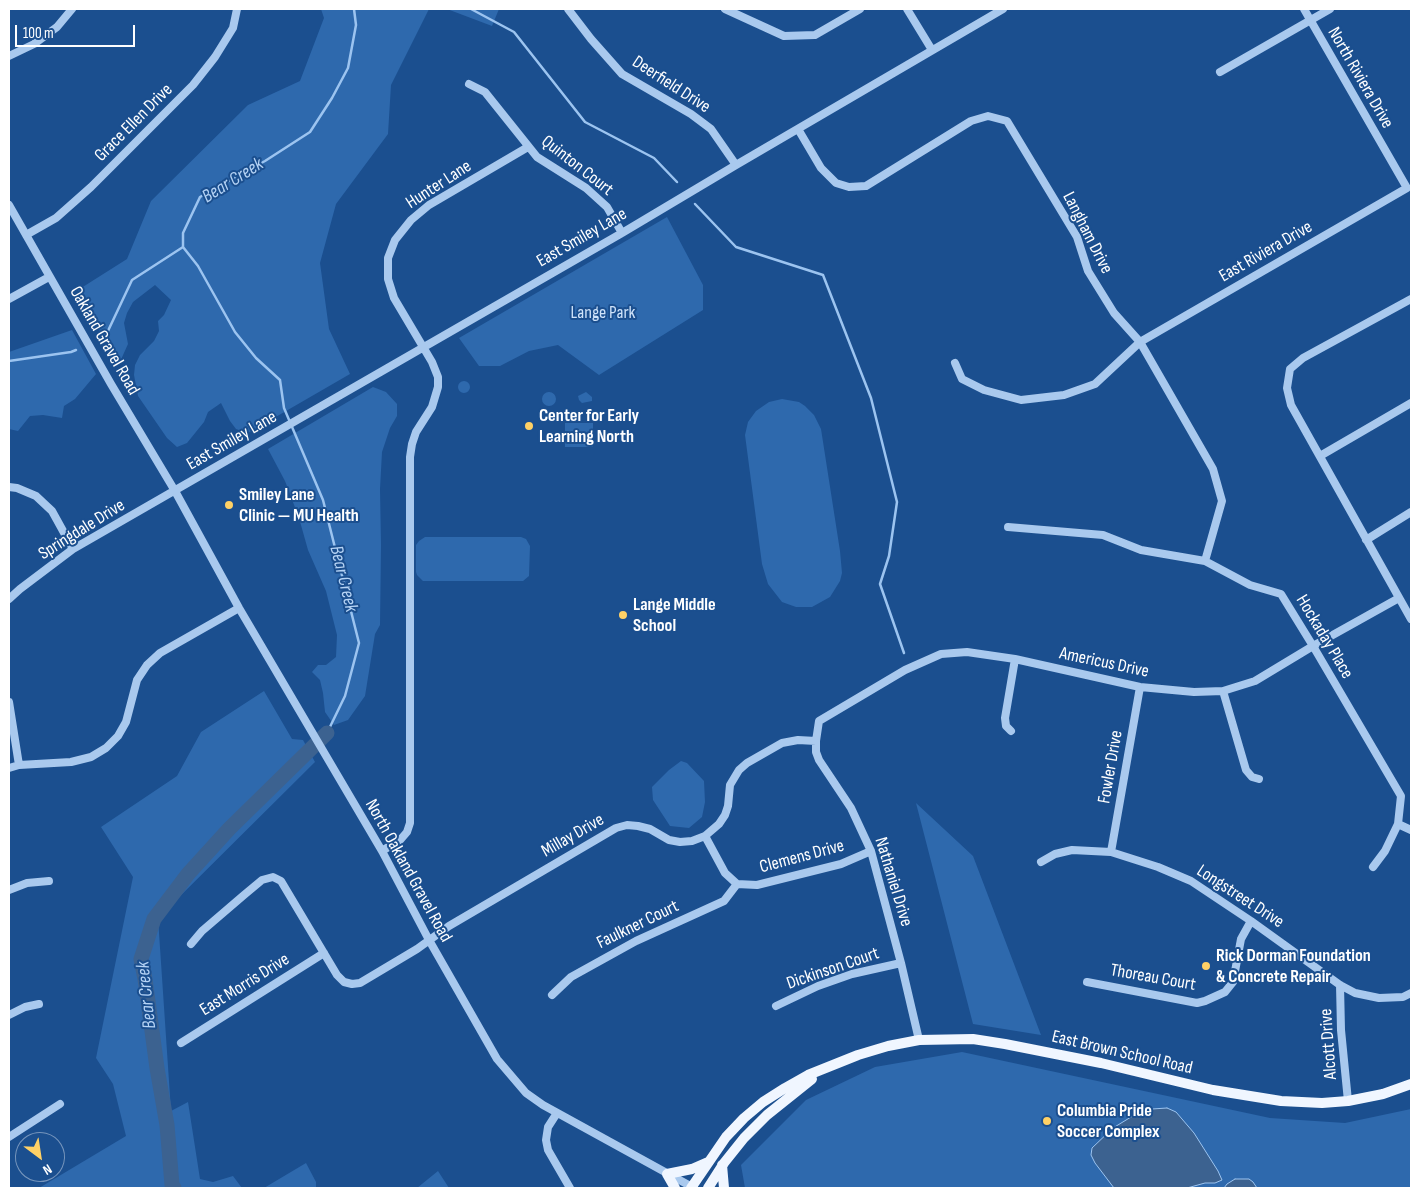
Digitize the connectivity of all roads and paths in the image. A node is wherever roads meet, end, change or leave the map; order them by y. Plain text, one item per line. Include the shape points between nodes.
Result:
1 (72, 9) edge
2 (237, 9) edge
3 (568, 9) edge
4 (725, 9) edge
5 (860, 9) edge
6 (907, 9) edge
7 (1003, 9) edge
8 (1304, 9) edge
9 (1330, 9) edge
10 (1310, 21) junction
11 (932, 50) junction
12 (9, 56) edge
13 (1220, 72) dead end
14 (469, 84) dead end
15 (798, 129) junction
16 (528, 147) junction
17 (736, 165) junction
18 (1407, 188) joint
19 (9, 205) edge
20 (622, 233) junction
21 (26, 235) junction
22 (49, 277) junction
23 (9, 299) edge
24 (1411, 299) edge
25 (1140, 342) junction
26 (423, 347) junction
27 (955, 363) dead end
28 (1411, 403) edge
29 (1320, 456) junction
30 (9, 487) edge
31 (175, 491) junction
32 (1411, 512) edge
33 (1008, 527) dead end
34 (1366, 540) junction
35 (73, 549) junction
36 (1205, 561) junction
37 (1399, 598) junction
38 (9, 599) edge
39 (239, 608) junction
40 (1411, 619) edge
41 (1313, 646) junction
42 (1015, 659) junction
43 (1140, 687) junction
44 (1223, 690) junction
45 (9, 702) edge
46 (1011, 731) dead end
47 (816, 741) junction
48 (19, 765) junction
49 (9, 768) edge
50 (1259, 779) dead end
51 (1398, 824) junction
52 (1411, 830) edge
53 (705, 836) junction
54 (382, 851) junction
55 (871, 851) junction
56 (1111, 852) junction
57 (1041, 862) dead end
58 (1373, 867) dead end
59 (49, 881) dead end
60 (737, 884) junction
61 (9, 890) edge
62 (1251, 921) junction
63 (429, 940) junction
64 (191, 944) dead end
65 (324, 953) junction
66 (901, 963) junction
67 (1087, 982) dead end
68 (1340, 985) junction
69 (1411, 993) edge
70 (552, 995) dead end
71 (39, 1004) dead end
72 (776, 1006) dead end
73 (9, 1015) edge
74 (919, 1040) junction
75 (181, 1043) dead end
76 (827, 1068) junction
77 (1411, 1084) edge
78 (1348, 1101) junction
79 (60, 1104) dead end
80 (557, 1112) junction
81 (9, 1136) edge
82 (709, 1161) junction
83 (722, 1165) junction
84 (667, 1174) junction
85 (570, 1188) edge
86 (675, 1188) edge
87 (692, 1188) edge
88 (708, 1188) edge
89 (724, 1188) edge

1 - 12 street via 57,27 34,44
2 - 21 street, Grace Ellen Drive via 233,28 193,85 91,187 56,218
3 - 17 street, Deerfield Drive via 622,74 711,129
4 - 5 street via 784,36 814,35
6 - 11 street
7 - 11 street, East Smiley Lane
8 - 10 street, North Riviera Drive
9 - 10 street
10 - 13 street
10 - 18 street, North Riviera Drive
11 - 15 street, East Smiley Lane
14 - 16 street, Quinton Court via 485,92
15 - 17 street, East Smiley Lane
15 - 25 street, Langham Drive via 821,168 836,183 849,187 866,186 970,121 988,116 1007,121 1077,237 1092,278 1114,314
16 - 20 street, Quinton Court via 537,157 586,188 606,207
16 - 26 street, Hunter Lane via 429,205 411,220 396,240 388,258 388,279 394,298
17 - 20 street, East Smiley Lane
18 - 25 street, East Riviera Drive
19 - 21 street, Oakland Gravel Road
20 - 26 street, East Smiley Lane
21 - 22 street, Oakland Gravel Road
22 - 23 street
22 - 31 street, Oakland Gravel Road
24 - 29 street via 1303,358 1290,369 1287,388 1291,405
25 - 27 street, East Riviera Drive via 1095,384 1064,395 1021,400 984,390 962,379
25 - 36 street, Langham Drive via 1213,469 1222,501
26 - 31 street, East Smiley Lane
26 - 54 street, Hunter Lane via 438,377 438,388 432,407 416,432 410,457 410,823 400,839
28 - 29 street
29 - 34 street
30 - 35 street via 36,496 52,511
31 - 35 street, Springdale Drive
31 - 39 street, North Oakland Gravel Road
32 - 34 street
33 - 36 street, Hockaday Place via 1103,535 1141,550
34 - 37 street
35 - 38 street, Springdale Drive
36 - 41 street, Hockaday Place via 1250,585 1281,594
37 - 40 street
37 - 41 street, Americus Drive
39 - 48 street via 160,653 148,665 137,680 126,722 106,748 91,757 72,762
39 - 54 street, North Oakland Gravel Road
41 - 44 street, Americus Drive via 1255,681
41 - 51 street, Hockaday Place via 1401,796
42 - 43 street, Americus Drive
42 - 46 street via 1004,718
42 - 47 street, Americus Drive via 967,652 941,654 905,670 819,721
43 - 44 street, Americus Drive via 1194,692
43 - 56 street, Fowler Drive
44 - 50 street via 1246,770
45 - 48 street
47 - 53 street via 798,740 782,744 739,770 730,785 724,815
47 - 55 street, Nathaniel Drive via 819,760 851,808
48 - 49 street
51 - 52 street
51 - 58 street, Hockaday Place
53 - 60 street via 725,873
53 - 63 street, Millay Drive via 680,842 638,826 616,828
54 - 63 street, North Oakland Gravel Road
55 - 60 street, Clemens Drive via 841,864 757,885
55 - 66 street, Nathaniel Drive
56 - 57 street, Longstreet Drive via 1072,850
56 - 62 street, Longstreet Drive via 1190,881
59 - 61 street via 27,883
60 - 70 street, Faulkner Court via 724,901 636,940 571,977
62 - 67 street, Thoreau Court via 1241,939 1233,982 1225,992 1205,1001 1196,1003
62 - 68 street, Longstreet Drive
63 - 65 street, Millay Drive via 360,983 352,984 337,975
63 - 80 street, North Oakland Gravel Road via 497,1059 526,1093
64 - 65 street via 262,880 273,877 281,881
65 - 75 street, East Morris Drive
66 - 72 street, Dickinson Court via 852,974
66 - 74 street, Nathaniel Drive
68 - 69 street, Longstreet Drive via 1355,993 1379,998 1403,997
68 - 78 street, Alcott Drive
71 - 73 street
74 - 76 main road, East Brown School Road via 858,1055
74 - 78 main road, East Brown School Road via 973,1039 1005,1044 1213,1090 1281,1101
76 - 82 main road, East Brown School Road via 808,1075 763,1102 726,1137
76 - 83 main road, East Brown School Road via 768,1115
77 - 78 main road, East Brown School Road
79 - 81 street
80 - 84 street, North Oakland Gravel Road
80 - 85 street via 548,1127 546,1140 548,1150
82 - 84 main road via 692,1169
82 - 87 main road, East Brown School Road
83 - 88 main road, East Brown School Road
83 - 89 main road
84 - 86 main road
84 - 87 street, North Oakland Gravel Road

